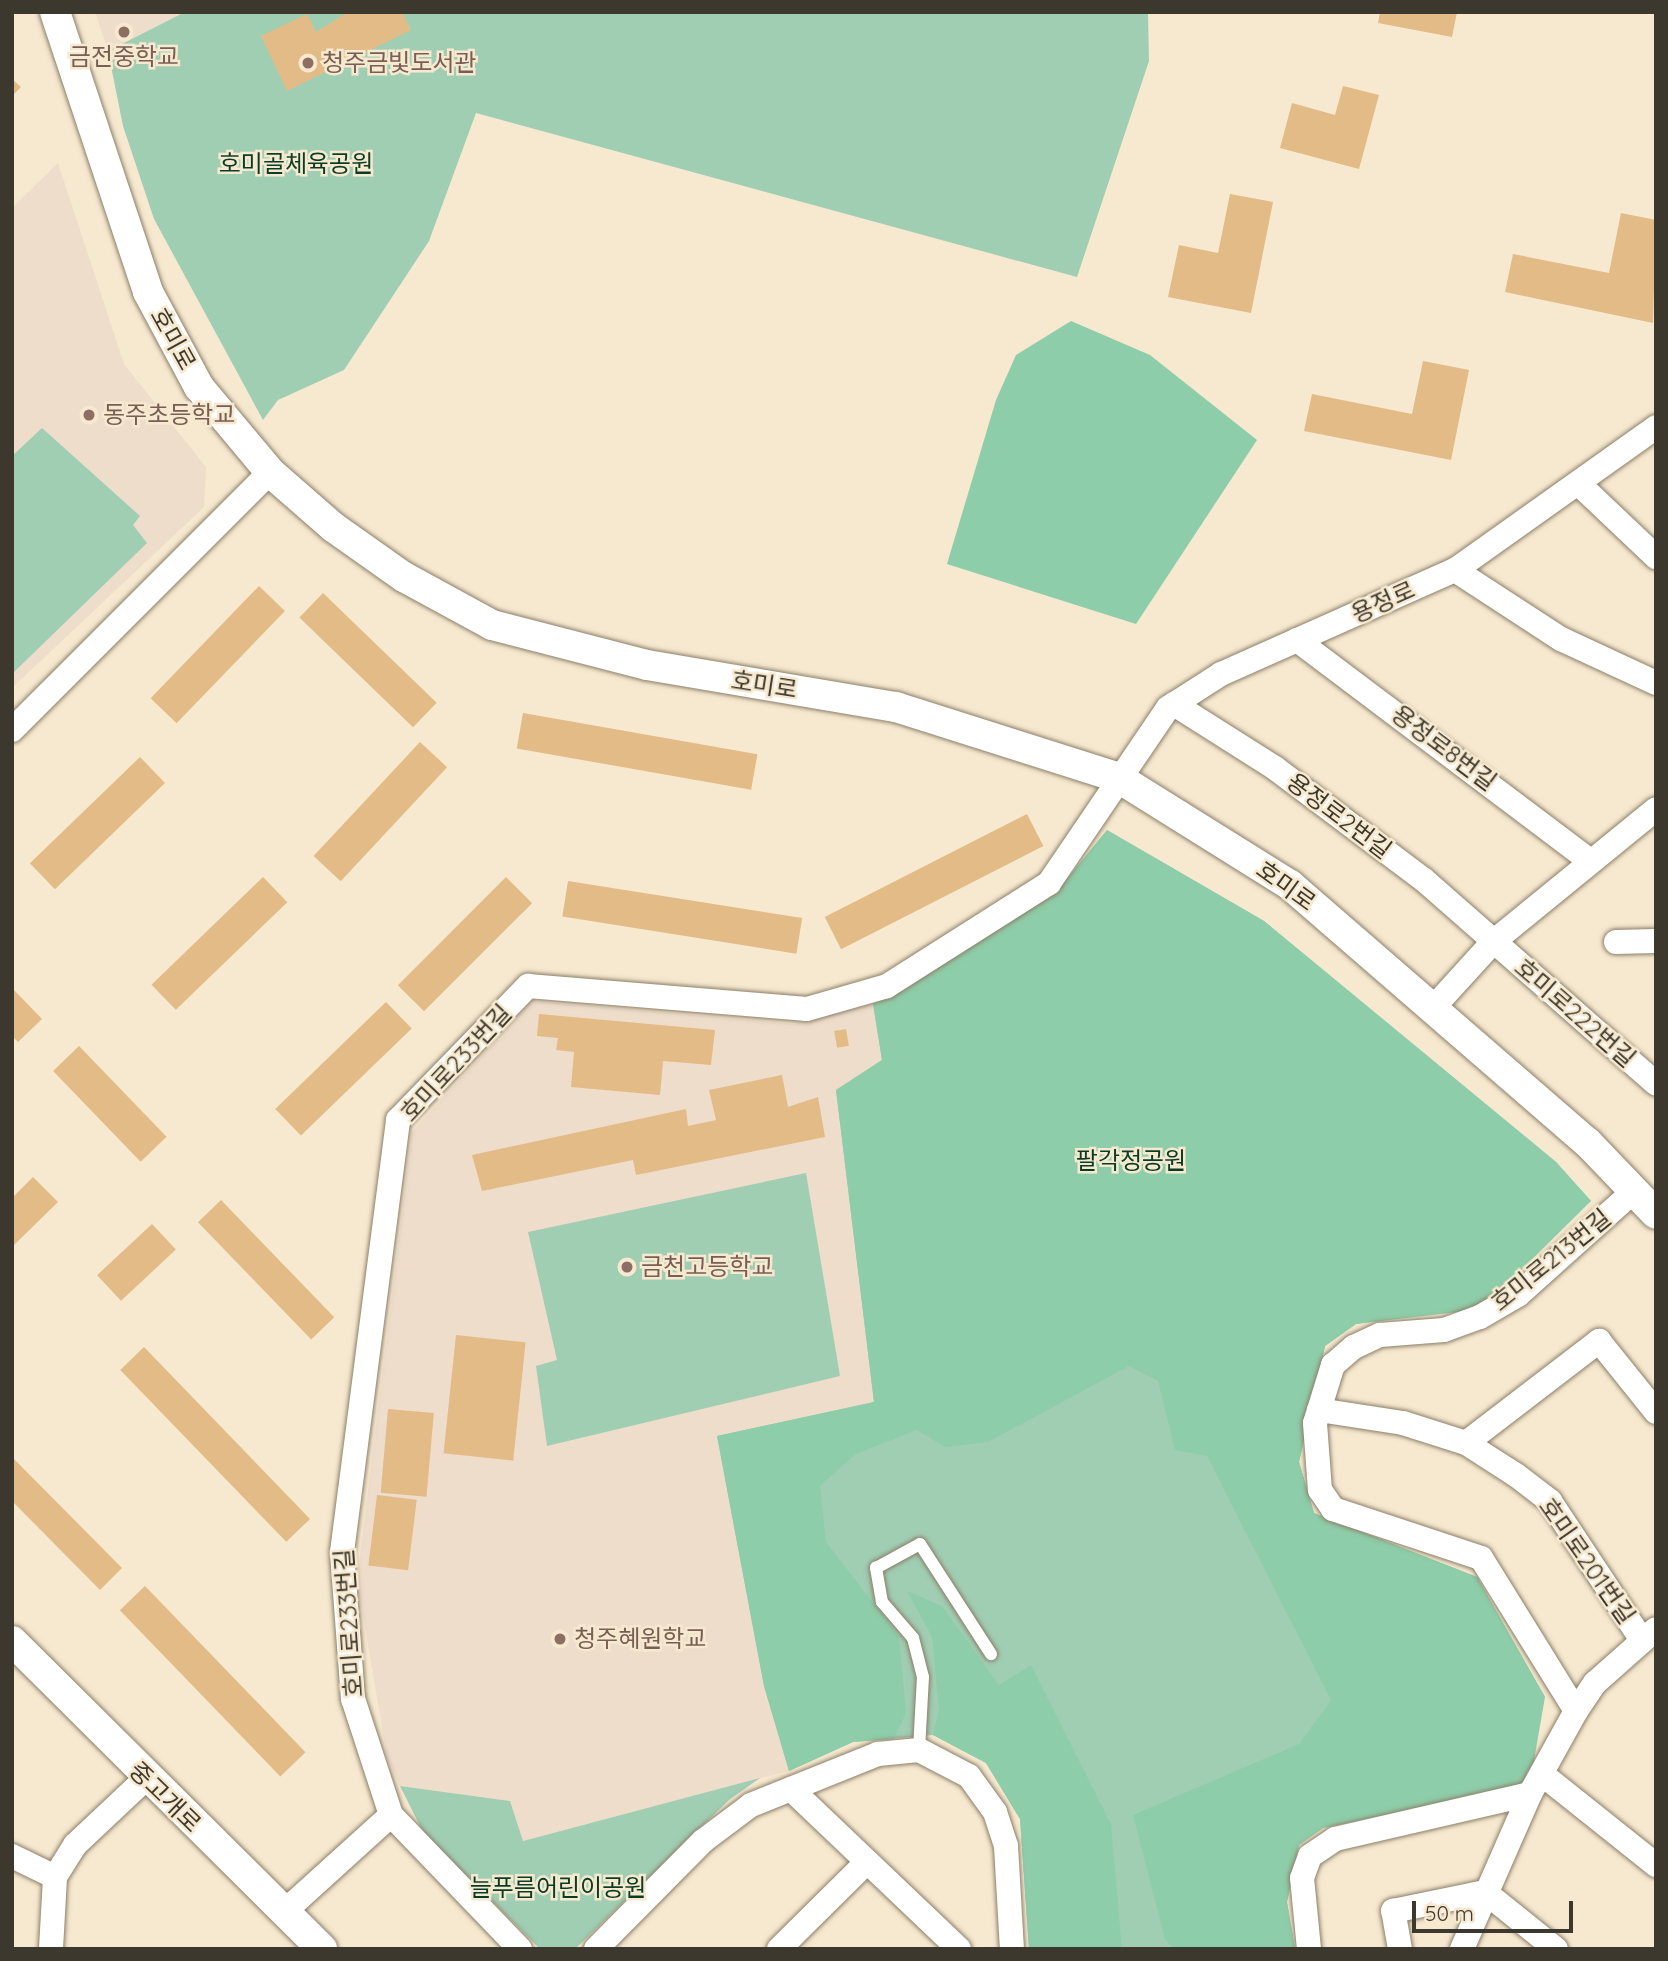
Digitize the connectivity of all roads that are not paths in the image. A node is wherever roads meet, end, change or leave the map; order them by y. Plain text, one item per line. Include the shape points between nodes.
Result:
1 (55, 12) edge
2 (1656, 427) edge
3 (270, 472) junction
4 (1580, 485) junction
5 (1656, 557) edge
6 (1455, 570) junction
7 (1297, 640) junction
8 (1656, 683) edge
9 (1174, 704) junction
10 (12, 730) edge
11 (1116, 777) junction
12 (1656, 809) edge
13 (1588, 859) junction
14 (1656, 941) edge
15 (1493, 942) junction
16 (1616, 942) dead end
17 (1433, 1008) junction
18 (1656, 1084) edge
19 (1634, 1191) junction
20 (1656, 1214) edge
21 (1319, 1410) junction
22 (1656, 1412) edge
23 (1466, 1443) junction
24 (1649, 1634) edge
25 (12, 1641) edge
26 (991, 1654) dead end
27 (1576, 1711) junction
28 (919, 1749) junction
29 (145, 1779) junction
30 (1536, 1784) junction
31 (791, 1789) junction
32 (391, 1815) junction
33 (1652, 1855) edge
34 (12, 1856) edge
35 (867, 1862) junction
36 (55, 1877) junction
37 (1485, 1892) junction
38 (284, 1912) junction
39 (51, 1949) edge
40 (321, 1949) edge
41 (520, 1949) edge
42 (596, 1949) edge
43 (779, 1949) edge
44 (959, 1949) edge
45 (1012, 1949) edge
46 (1309, 1949) edge
47 (1400, 1949) edge
48 (1462, 1949) edge
49 (1556, 1949) edge

1 - 3 street, 호미로 via 148,292 199,387
2 - 4 street, 용정로
3 - 10 street
3 - 11 street, 호미로 via 404,577 492,625 647,665 896,707
4 - 5 street
4 - 6 street, 용정로
6 - 7 street, 용정로
6 - 8 street via 1561,639
7 - 9 street, 용정로
7 - 13 street, 용정로8번길
9 - 11 street, 용정로
9 - 15 street, 용정로2번길 via 1351,824
11 - 17 street, 호미로 via 1290,885
11 - 32 street, 호미로233번길 via 1049,883 887,986 807,1009 527,986 398,1120 342,1552 353,1699
12 - 13 street, 호미로222번길
13 - 15 street, 호미로222번길
14 - 16 street
15 - 17 street, 호미로222번길
15 - 18 street, 호미로222번길
17 - 19 street, 호미로 via 1588,1143
19 - 20 street, 호미로
19 - 21 street, 호미로213번길 via 1518,1295 1480,1317 1444,1330 1380,1335 1354,1347 1333,1365
21 - 23 street, 호미로201번길 via 1402,1423
21 - 27 street, 호미로213번길 via 1313,1455 1320,1490 1333,1509 1481,1558
22 - 23 street via 1599,1341
23 - 24 street, 호미로201번길 via 1550,1501
24 - 27 street, 호미로201번길
25 - 29 street, 중고개로
26 - 28 lane via 919,1544 876,1568 882,1602 913,1638 923,1677
27 - 30 street, 호미로201번길
28 - 31 street via 878,1754
28 - 45 street via 969,1776 995,1812 1006,1846
29 - 36 street via 75,1845
29 - 38 street, 중고개로
30 - 33 street
30 - 37 street, 호미로201번길
30 - 46 street via 1335,1839 1310,1856 1302,1878
31 - 35 street
31 - 42 street via 751,1805 703,1841
32 - 38 street
32 - 41 street
34 - 36 street
35 - 43 street
35 - 44 street
36 - 39 street
37 - 47 street via 1393,1911
37 - 48 street, 호미로201번길
37 - 49 street
38 - 40 street, 중고개로

